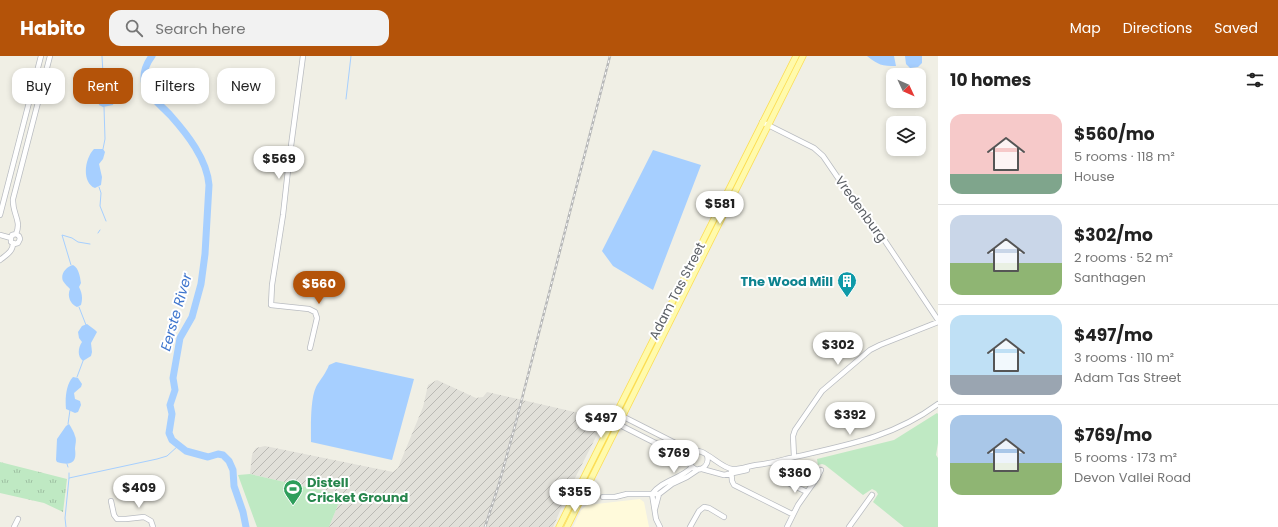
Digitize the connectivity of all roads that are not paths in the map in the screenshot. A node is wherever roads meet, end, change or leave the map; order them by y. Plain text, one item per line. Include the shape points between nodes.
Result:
1 (41, 56) edge
2 (50, 56) edge
3 (303, 56) edge
4 (796, 56) edge
5 (803, 56) edge
6 (762, 122) junction
7 (769, 125) junction
8 (0, 215) edge
9 (16, 234) junction
10 (0, 235) edge
11 (11, 238) junction
12 (13, 243) junction
13 (0, 260) edge
14 (938, 321) edge
15 (310, 348) dead end
16 (938, 404) edge
17 (616, 413) junction
18 (623, 415) junction
19 (612, 421) junction
20 (619, 423) junction
21 (695, 451) junction
22 (707, 455) junction
23 (794, 457) junction
24 (691, 466) junction
25 (700, 469) junction
26 (821, 470) dead end
27 (731, 472) junction
28 (784, 481) dead end
29 (807, 492) junction
30 (652, 494) junction
31 (659, 494) junction
32 (872, 495) dead end
33 (603, 496) dead end
34 (111, 501) dead end
35 (655, 513) junction
36 (792, 514) junction
37 (724, 517) dead end
38 (18, 519) dead end
39 (692, 526) edge
40 (14, 527) edge
41 (153, 527) edge
42 (559, 527) edge
43 (567, 527) edge
44 (660, 527) edge
45 (787, 527) edge
46 (849, 527) edge

1 - 8 street
2 - 9 street via 13,199 19,224
3 - 15 street via 271,305 309,309 315,312 317,318
4 - 6 main road, Adam Tas Street
5 - 7 main road, Adam Tas Street
6 - 7 street, Vredenburg
6 - 17 main road, Adam Tas Street
7 - 14 street, Vredenburg via 814,148 823,156 883,238
7 - 18 main road, Adam Tas Street
9 - 11 street
9 - 12 street via 20,240 16,244
10 - 11 street
11 - 12 street
12 - 13 street via 10,252
14 - 23 street via 872,349 822,391 794,430
16 - 23 street via 910,422 875,438
17 - 18 street
17 - 19 main road, Adam Tas Street
18 - 20 main road, Adam Tas Street
18 - 21 street
19 - 20 street
19 - 42 main road, Adam Tas Street
20 - 24 street via 681,456
20 - 43 main road, Adam Tas Street
21 - 22 street via 702,451
21 - 24 street via 690,458
22 - 25 street via 707,465
22 - 27 street
23 - 27 street
24 - 25 street
24 - 30 street via 682,475 655,489
25 - 27 street via 724,475
25 - 31 street
26 - 29 street
27 - 36 street via 734,485
28 - 29 street
29 - 36 street
30 - 31 street
30 - 33 street
30 - 35 street
31 - 35 street
32 - 46 street
34 - 41 street via 117,519 144,517
35 - 44 street
36 - 45 street
37 - 39 street via 706,507 702,508 698,511
38 - 40 street

